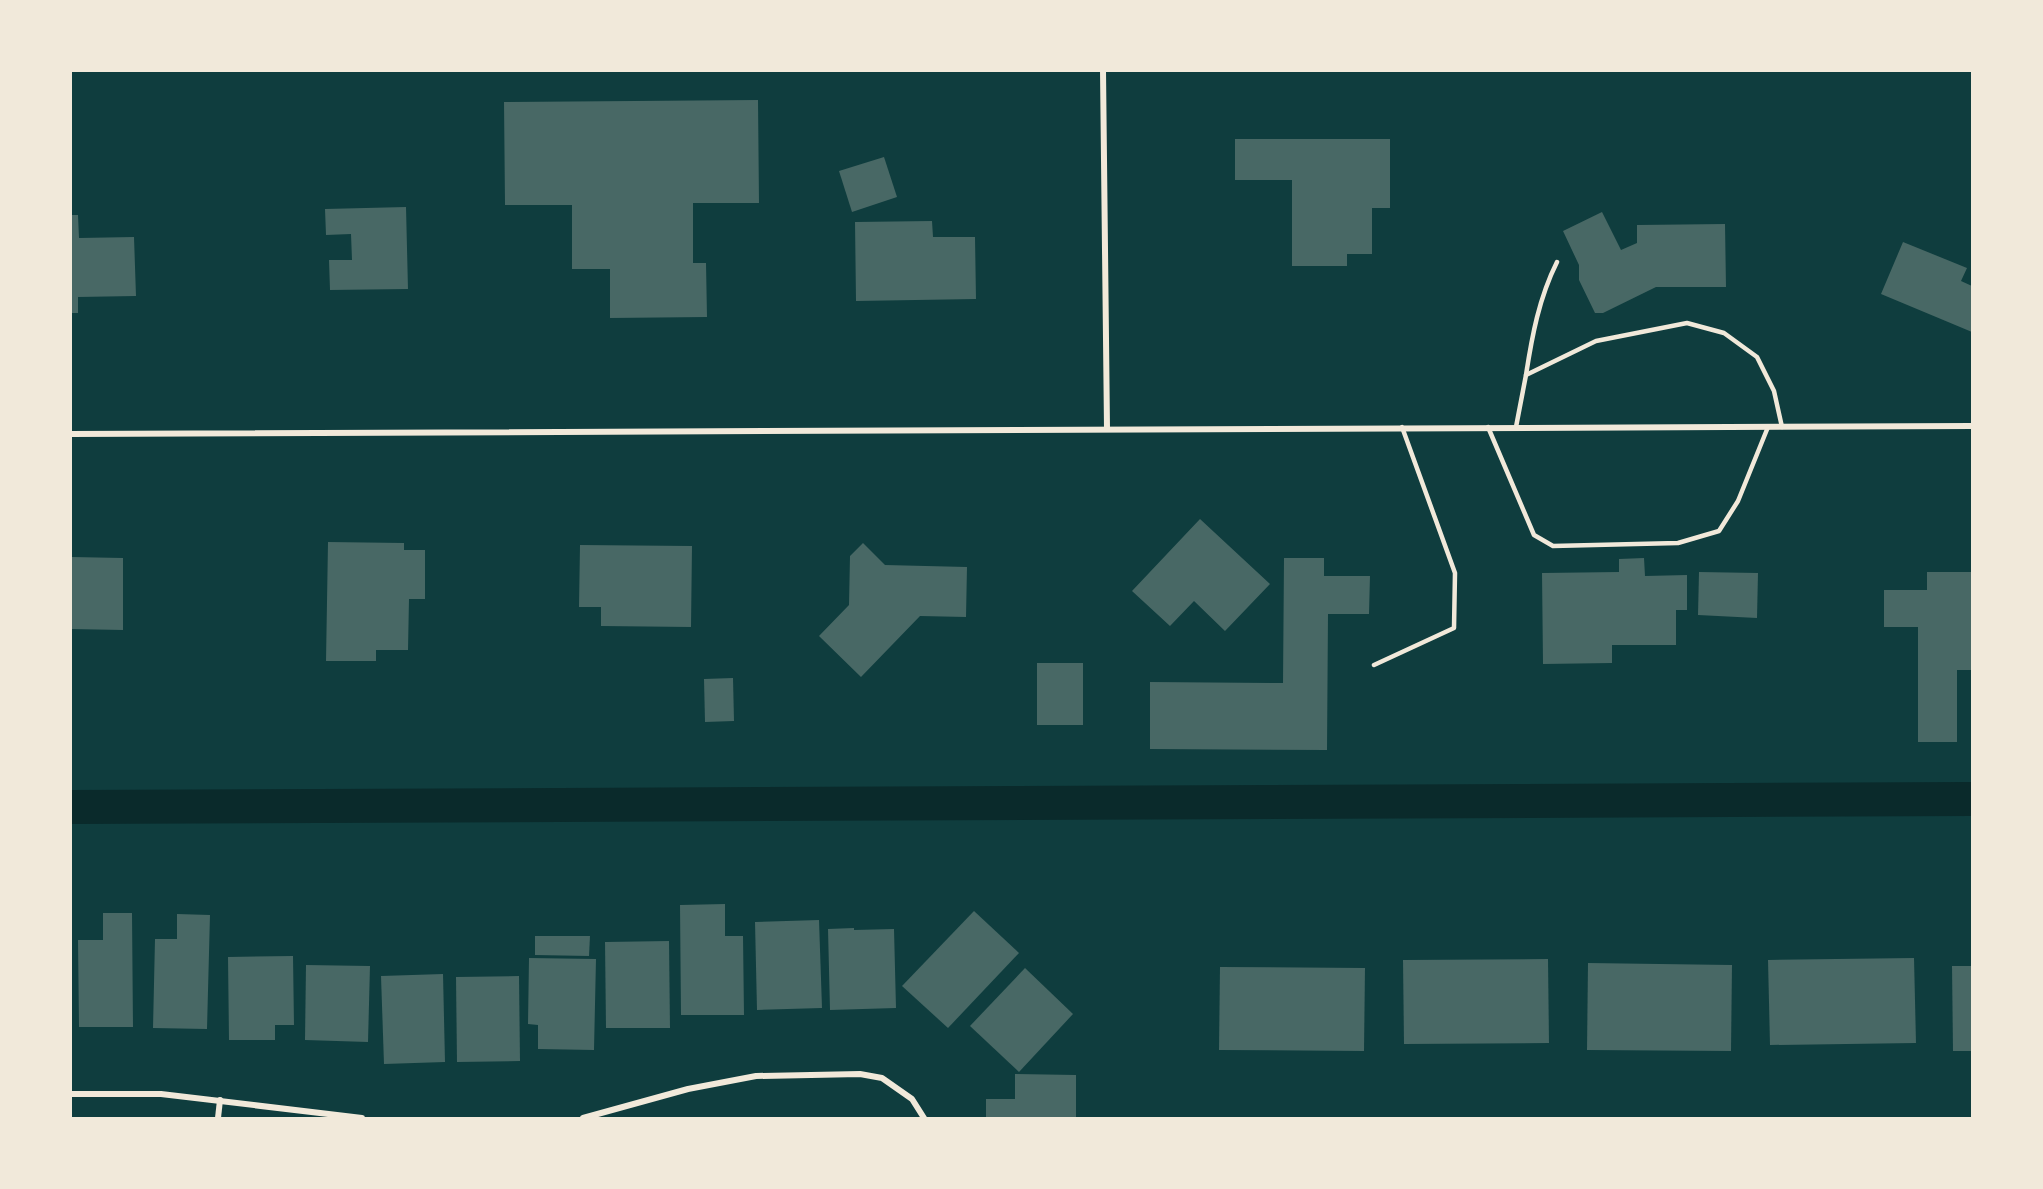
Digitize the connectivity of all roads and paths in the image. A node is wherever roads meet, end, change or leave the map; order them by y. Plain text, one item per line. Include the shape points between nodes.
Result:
1 (1103, 70) edge
2 (1557, 262) dead end
3 (1526, 375) junction
4 (1972, 426) edge
5 (1402, 427) junction
6 (1488, 427) junction
7 (1516, 427) junction
8 (1768, 427) junction
9 (1782, 427) junction
10 (1107, 428) junction
11 (70, 434) edge
12 (1374, 664) dead end
13 (70, 1094) edge
14 (220, 1100) junction
15 (218, 1119) edge
16 (362, 1119) edge
17 (583, 1119) edge
18 (924, 1119) edge

1 - 10 street
2 - 3 lane via 1537,314
3 - 7 lane
3 - 9 lane via 1596,341 1687,324 1724,333 1756,357 1774,391
4 - 9 street
5 - 6 street
5 - 10 street
5 - 12 lane via 1455,573 1454,628
6 - 7 street
6 - 8 lane via 1534,535 1553,546 1678,543 1719,531 1738,501
7 - 8 street
8 - 9 street
10 - 11 street
13 - 14 street via 161,1094
14 - 15 street
14 - 16 street
17 - 18 street via 688,1089 756,1077 860,1074 882,1078 912,1099

